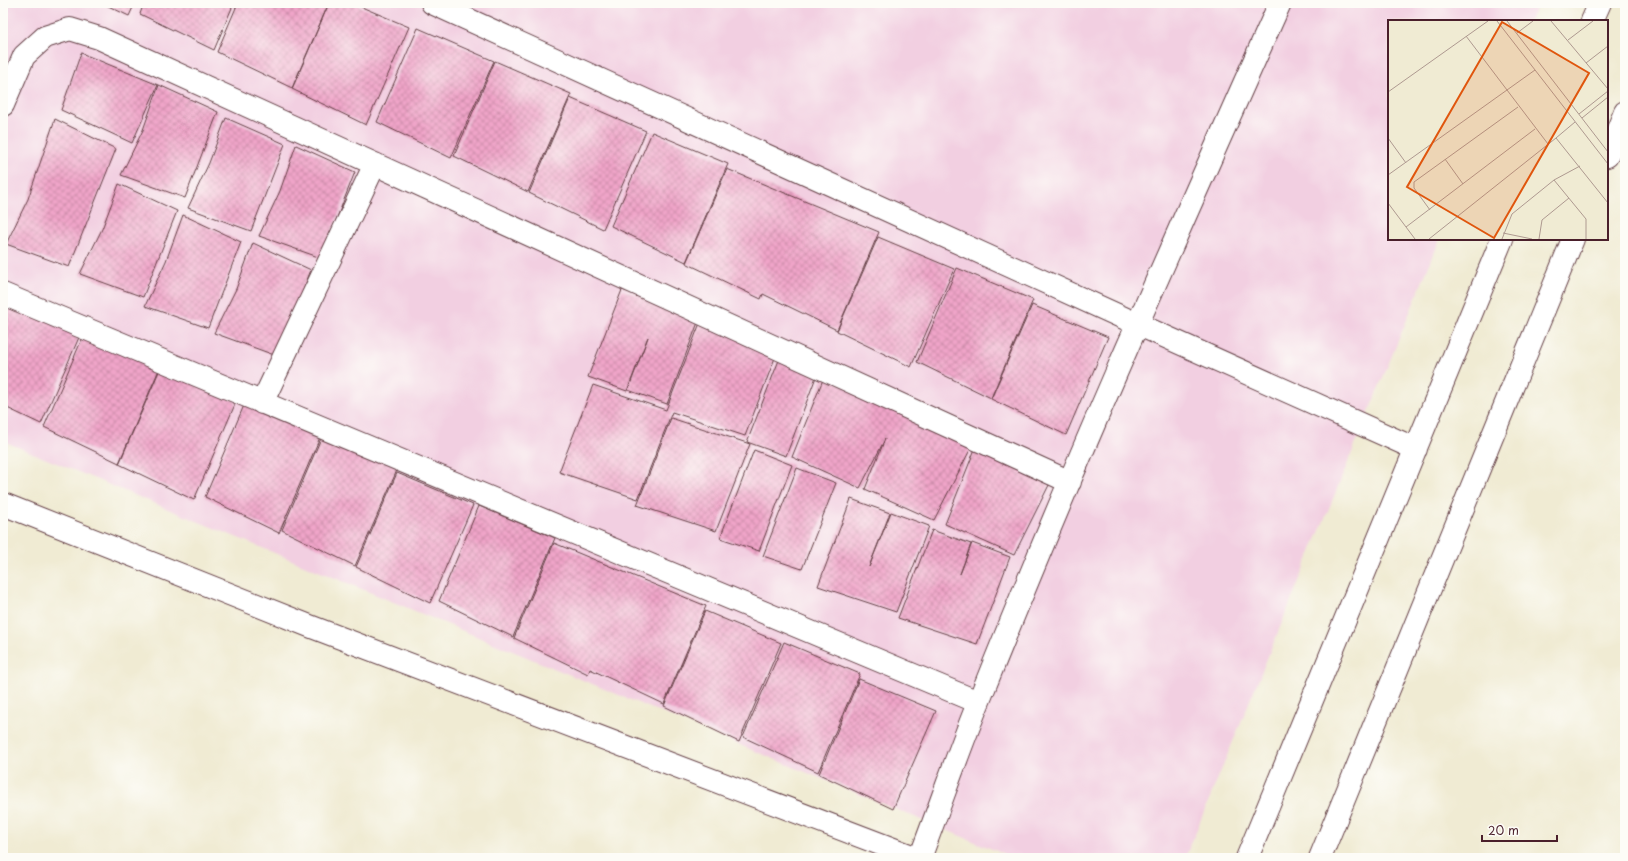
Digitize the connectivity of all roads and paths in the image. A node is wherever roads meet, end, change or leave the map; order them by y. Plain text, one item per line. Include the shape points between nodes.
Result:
1 (432, 3) edge
2 (1280, 3) edge
3 (1600, 3) edge
4 (1592, 20) edge
5 (3, 104) edge
6 (1625, 112) edge
7 (1608, 154) edge
8 (1608, 156) edge
9 (1625, 163) edge
10 (375, 164) junction
11 (1502, 240) edge
12 (1573, 240) edge
13 (3, 294) edge
14 (1137, 324) junction
15 (262, 403) junction
16 (1416, 448) junction
17 (1070, 482) junction
18 (3, 504) edge
19 (978, 702) junction
20 (917, 858) edge
21 (920, 858) edge
22 (1247, 858) edge
23 (1320, 858) edge

1 - 14 street
2 - 14 street
3 - 4 street
5 - 10 street via 24,56 44,37 70,30 99,38
6 - 7 street
8 - 9 street
10 - 15 street
10 - 17 street
11 - 16 street
12 - 23 street
13 - 15 street
14 - 16 street
14 - 17 street
15 - 19 street
16 - 22 street
17 - 19 street
18 - 20 street via 312,628
19 - 21 street

